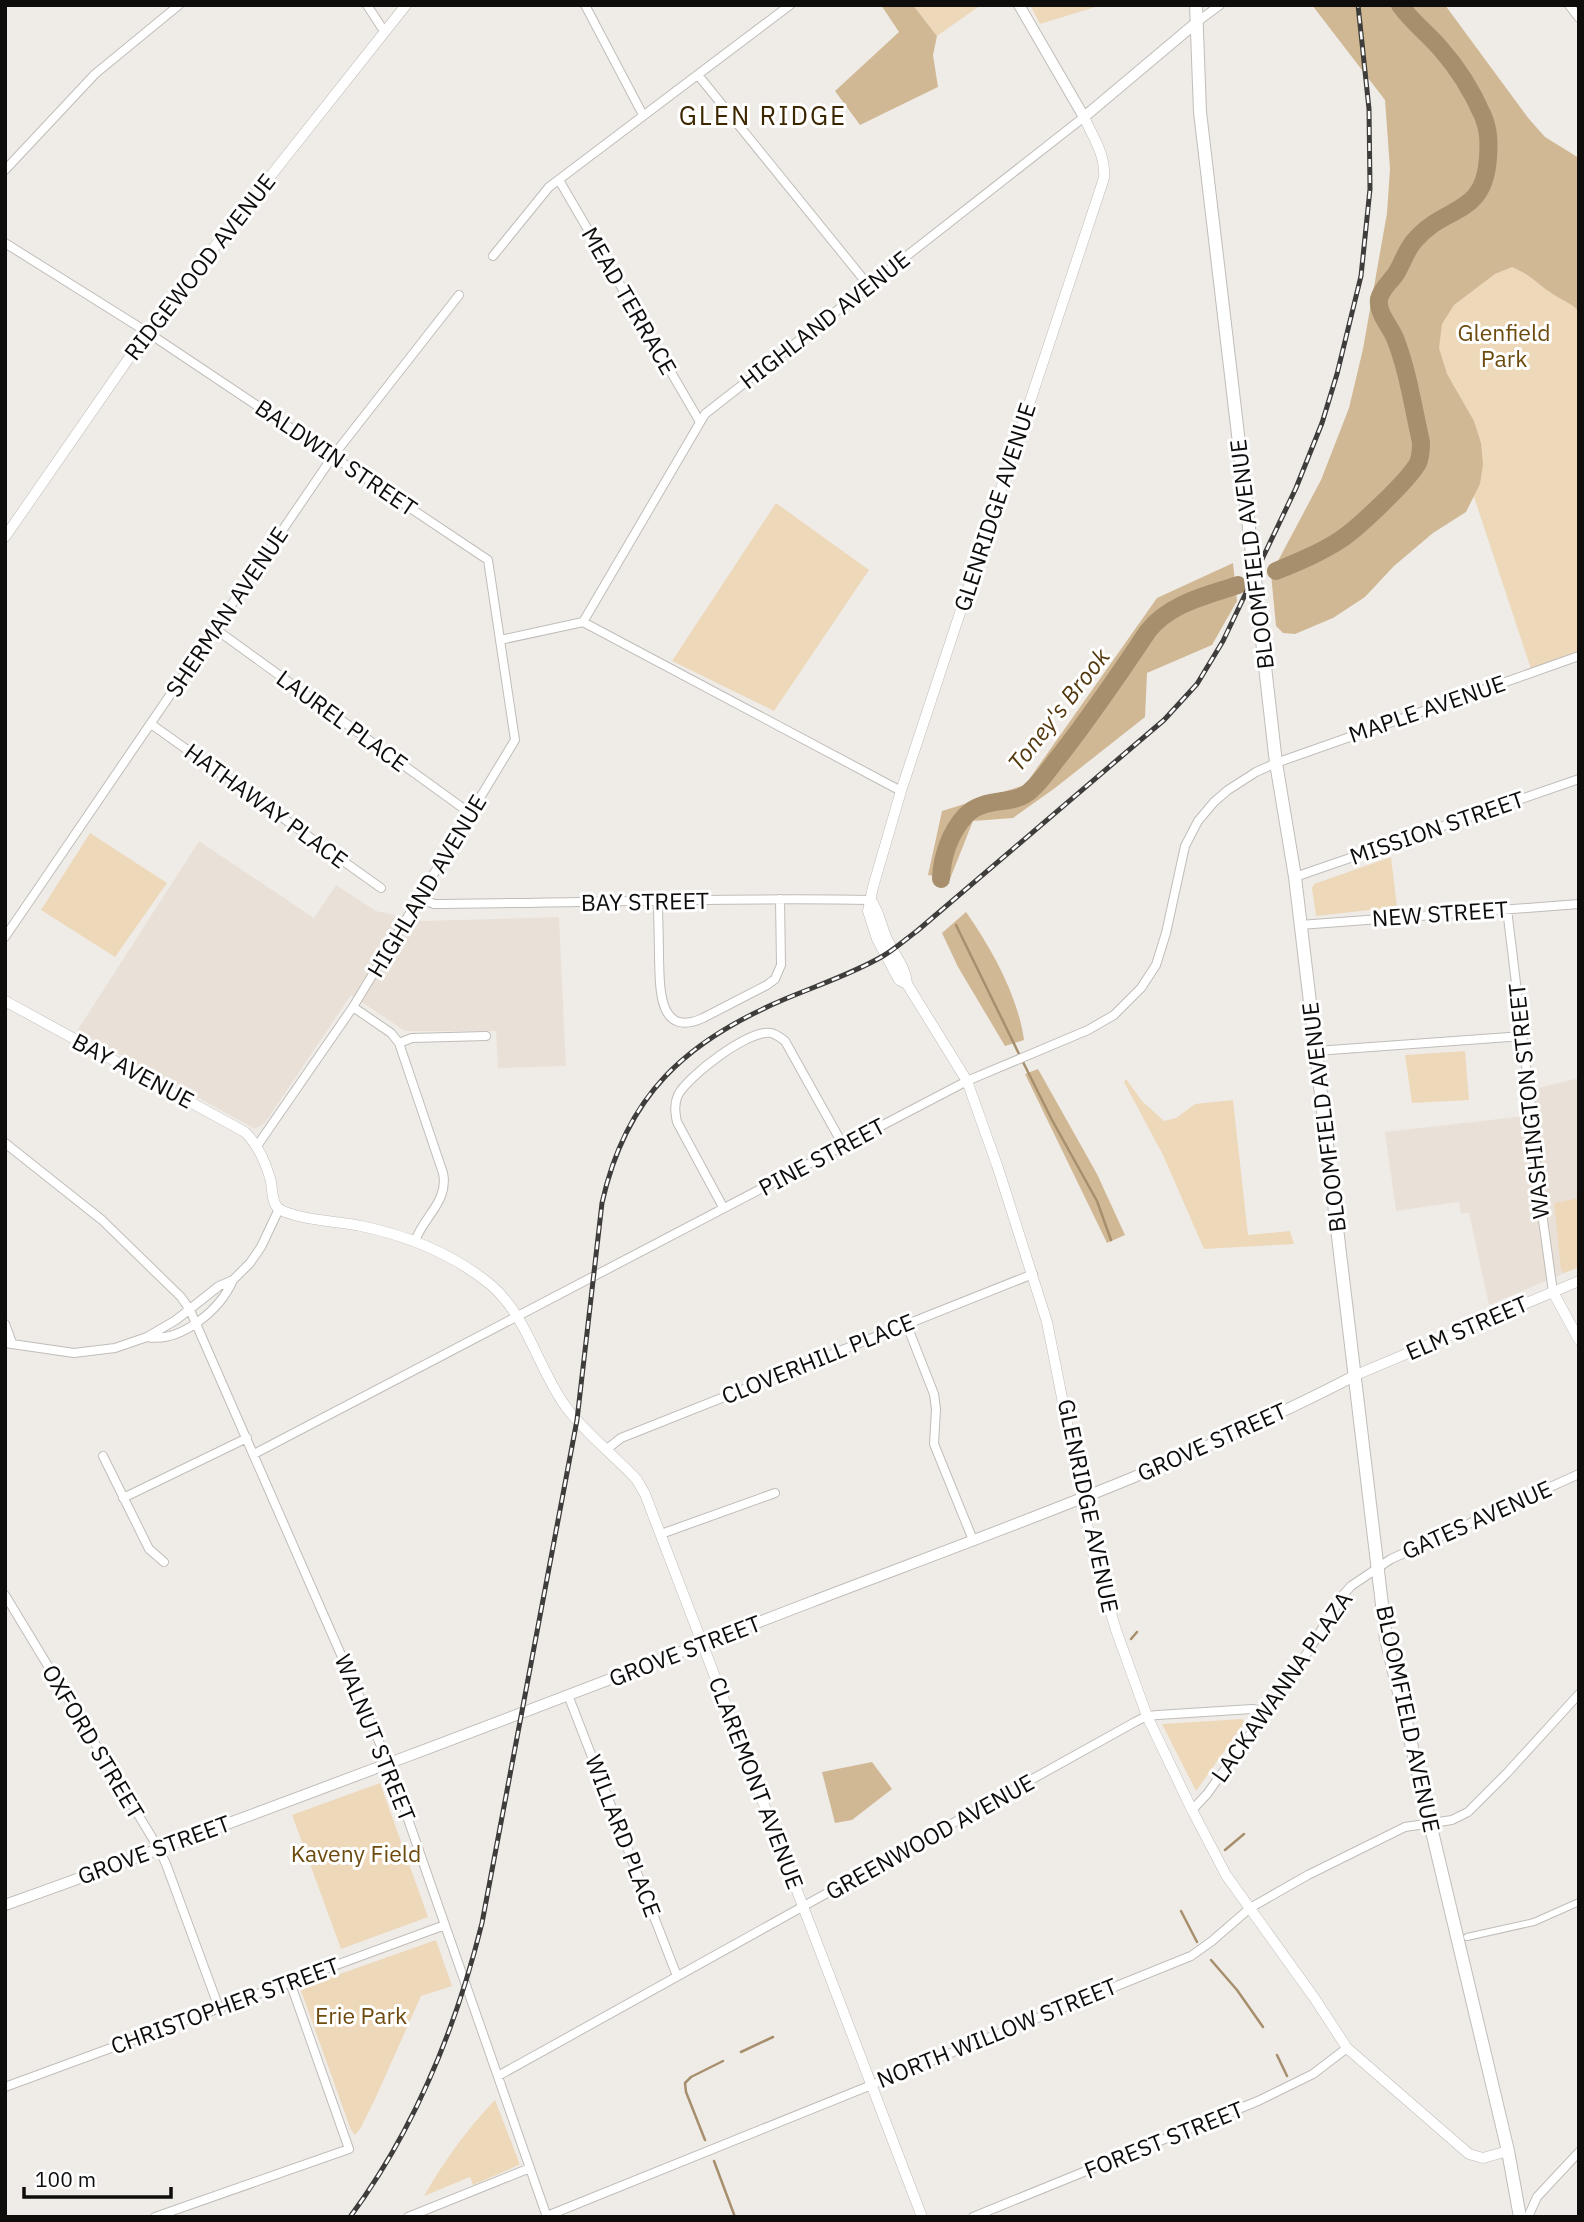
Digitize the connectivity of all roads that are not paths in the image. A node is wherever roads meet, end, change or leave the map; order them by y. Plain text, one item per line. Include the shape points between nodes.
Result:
1 (179, 5) edge
2 (367, 5) edge
3 (406, 5) edge
4 (585, 5) edge
5 (790, 5) edge
6 (1019, 5) edge
7 (1196, 5) edge
8 (1220, 5) edge
9 (1569, 5) edge
10 (1579, 18) edge
11 (1197, 22) junction
12 (387, 27) junction
13 (698, 75) junction
14 (643, 115) junction
15 (1084, 117) junction
16 (5, 170) edge
17 (559, 180) junction
18 (5, 243) edge
19 (493, 256) dead end
20 (869, 286) junction
21 (459, 295) dead end
22 (147, 332) junction
23 (700, 422) junction
24 (333, 456) junction
25 (5, 537) edge
26 (583, 622) junction
27 (214, 628) junction
28 (500, 640) junction
29 (1579, 656) edge
30 (151, 724) junction
31 (1276, 763) junction
32 (500, 765) joint
33 (1579, 779) edge
34 (901, 791) junction
35 (471, 814) junction
36 (1295, 877) junction
37 (380, 888) dead end
38 (419, 898) junction
39 (780, 899) junction
40 (871, 900) junction
41 (658, 901) junction
42 (1579, 904) edge
43 (1507, 909) junction
44 (1300, 925) junction
45 (5, 937) edge
46 (5, 1001) edge
47 (353, 1007) junction
48 (486, 1036) dead end
49 (1522, 1036) junction
50 (399, 1043) junction
51 (1316, 1051) junction
52 (967, 1081) junction
53 (5, 1143) edge
54 (843, 1145) junction
55 (257, 1146) junction
56 (723, 1208) junction
57 (279, 1209) junction
58 (415, 1241) junction
59 (1033, 1274) junction
60 (233, 1280) junction
61 (1579, 1281) edge
62 (1553, 1292) junction
63 (190, 1310) junction
64 (517, 1317) junction
65 (196, 1323) junction
66 (906, 1323) junction
67 (5, 1324) edge
68 (147, 1337) junction
69 (1579, 1340) edge
70 (8, 1343) edge
71 (1356, 1375) junction
72 (247, 1438) junction
73 (607, 1449) junction
74 (254, 1454) junction
75 (103, 1457) dead end
76 (1579, 1474) edge
77 (775, 1493) dead end
78 (123, 1498) junction
79 (1083, 1498) junction
80 (661, 1534) junction
81 (973, 1540) junction
82 (164, 1562) dead end
83 (1377, 1569) junction
84 (5, 1595) edge
85 (703, 1644) junction
86 (1579, 1693) edge
87 (568, 1695) junction
88 (1267, 1711) junction
89 (1147, 1716) junction
90 (388, 1762) junction
91 (1192, 1810) junction
92 (1430, 1824) junction
93 (159, 1849) junction
94 (1579, 1902) edge
95 (5, 1905) edge
96 (803, 1908) junction
97 (1250, 1908) junction
98 (445, 1925) junction
99 (1467, 1937) dead end
100 (677, 1976) junction
101 (289, 1982) junction
102 (219, 2008) junction
103 (1347, 2048) junction
104 (498, 2076) junction
105 (871, 2084) junction
106 (5, 2087) edge
107 (1508, 2151) junction
108 (1579, 2152) edge
109 (530, 2168) junction
110 (155, 2217) edge
111 (408, 2217) edge
112 (547, 2217) edge
113 (922, 2217) edge
114 (973, 2217) edge
115 (1520, 2217) edge
116 (1528, 2217) edge

1 - 16 street via 95,74
2 - 12 street
3 - 12 street, RIDGEWOOD AVENUE
4 - 14 street
5 - 13 street
6 - 15 main road
7 - 11 main road, BLOOMFIELD AVENUE
8 - 11 street
9 - 10 street
11 - 15 main road, HIGHLAND AVENUE
11 - 31 main road, BLOOMFIELD AVENUE, bridge via 1200,113
12 - 22 street, RIDGEWOOD AVENUE
13 - 14 street
13 - 20 street
14 - 17 street
15 - 20 street, HIGHLAND AVENUE
15 - 34 street, GLENRIDGE AVENUE via 1105,166 1104,178
17 - 19 street
17 - 23 street, MEAD TERRACE
18 - 22 street, BALDWIN STREET
20 - 23 street, HIGHLAND AVENUE
21 - 24 street, SHERMAN AVENUE
22 - 24 street, BALDWIN STREET
22 - 25 street, RIDGEWOOD AVENUE
23 - 26 street, HIGHLAND AVENUE
24 - 27 street, SHERMAN AVENUE
24 - 28 street, BALDWIN STREET via 488,560
26 - 28 street
26 - 34 street
27 - 30 street, SHERMAN AVENUE
27 - 35 street, LAUREL PLACE
28 - 32 street, BALDWIN STREET via 515,740
29 - 31 street, MAPLE AVENUE
30 - 37 street, HATHAWAY PLACE
30 - 45 street, SHERMAN AVENUE
31 - 36 main road, BLOOMFIELD AVENUE
31 - 52 street, PINE STREET via 1228,790 1194,828 1183,854 1162,949 1134,996 1107,1021
32 - 35 street, HIGHLAND AVENUE
33 - 36 street, MISSION STREET
34 - 40 street, GLENRIDGE AVENUE
35 - 38 street, HIGHLAND AVENUE
36 - 44 main road, BLOOMFIELD AVENUE
38 - 41 street, BAY STREET via 433,904
38 - 47 street, HIGHLAND AVENUE
39 - 40 street, BAY STREET
39 - 41 street, BAY STREET
39 - 41 street via 781,965 775,979 684,1023 669,1016 660,995
40 - 52 street, GLENRIDGE AVENUE via 907,984
42 - 43 street, NEW STREET
43 - 44 street, NEW STREET
43 - 49 street, WASHINGTON STREET
44 - 51 main road, BLOOMFIELD AVENUE
46 - 55 street, BAY AVENUE via 237,1127
47 - 50 street
47 - 55 street, HIGHLAND AVENUE
48 - 50 street via 412,1038
49 - 51 street
49 - 62 street, WASHINGTON STREET
50 - 58 street via 444,1180 442,1195
51 - 71 main road, BLOOMFIELD AVENUE
52 - 54 street, PINE STREET
52 - 59 street, GLENRIDGE AVENUE
53 - 63 street, WALNUT STREET via 113,1229
54 - 56 street, PINE STREET
54 - 56 street via 785,1041 769,1033 752,1036 688,1083 674,1108
55 - 57 street
56 - 64 street, PINE STREET
57 - 58 street, CLAREMONT AVENUE
57 - 60 street via 261,1247
58 - 64 street, CLAREMONT AVENUE via 475,1274 504,1297
59 - 66 street, CLOVERHILL PLACE
59 - 79 street, GLENRIDGE AVENUE via 1054,1350
60 - 63 street
60 - 65 street via 227,1293
61 - 62 street, ELM STREET
62 - 69 street
62 - 71 street, ELM STREET
63 - 65 street, WALNUT STREET
63 - 68 street
64 - 73 street, CLAREMONT AVENUE via 566,1408
64 - 74 street, PINE STREET
65 - 68 street via 157,1339
65 - 72 street, WALNUT STREET
66 - 73 street, CLOVERHILL PLACE via 621,1438
66 - 81 street via 934,1394 934,1444
67 - 70 street
68 - 70 street via 115,1348 74,1353
71 - 79 main road, GROVE STREET
71 - 83 main road, BLOOMFIELD AVENUE
72 - 74 street, WALNUT STREET
72 - 78 street
73 - 80 street, CLAREMONT AVENUE via 637,1480
74 - 90 street, WALNUT STREET
75 - 78 street
76 - 83 street, GATES AVENUE
77 - 80 street
78 - 82 street via 149,1549
79 - 81 main road, GROVE STREET
79 - 89 street, GLENRIDGE AVENUE via 1115,1630
80 - 85 street, CLAREMONT AVENUE
81 - 85 main road, GROVE STREET
83 - 88 street, LACKAWANNA PLAZA via 1343,1595
83 - 92 main road, BLOOMFIELD AVENUE via 1390,1658
84 - 93 street, OXFORD STREET
85 - 87 main road, GROVE STREET
85 - 96 street, CLAREMONT AVENUE
86 - 92 street, NORTH WILLOW STREET via 1475,1807 1458,1818
87 - 90 main road, GROVE STREET
87 - 100 street, WILLARD PLACE
88 - 89 street, GREENWOOD AVENUE
88 - 91 street, LACKAWANNA PLAZA
89 - 91 street, GLENRIDGE AVENUE
89 - 96 street, GREENWOOD AVENUE
90 - 93 main road, GROVE STREET
90 - 98 street, WALNUT STREET
91 - 97 street, GLENRIDGE AVENUE via 1216,1859
92 - 97 street, NORTH WILLOW STREET via 1399,1830
92 - 107 main road, BLOOMFIELD AVENUE
93 - 95 main road, GROVE STREET
93 - 102 street, OXFORD STREET
94 - 99 street via 1534,1922
96 - 100 street, GREENWOOD AVENUE
96 - 105 street, CLAREMONT AVENUE
97 - 103 street, GLENRIDGE AVENUE
97 - 105 street, NORTH WILLOW STREET via 1191,1956
98 - 101 street, CHRISTOPHER STREET
98 - 104 street, WALNUT STREET
100 - 104 street, GREENWOOD AVENUE
101 - 102 street, CHRISTOPHER STREET
101 - 110 street via 349,2149
102 - 106 street, CHRISTOPHER STREET
103 - 107 street, GLENRIDGE AVENUE via 1469,2154 1483,2158
103 - 114 street, FOREST STREET via 1312,2074 1258,2101
104 - 109 street, WALNUT STREET
105 - 112 street, NORTH WILLOW STREET
105 - 113 street, CLAREMONT AVENUE
107 - 115 main road, BLOOMFIELD AVENUE
108 - 116 street via 1537,2197
109 - 111 street
109 - 112 street, WALNUT STREET

